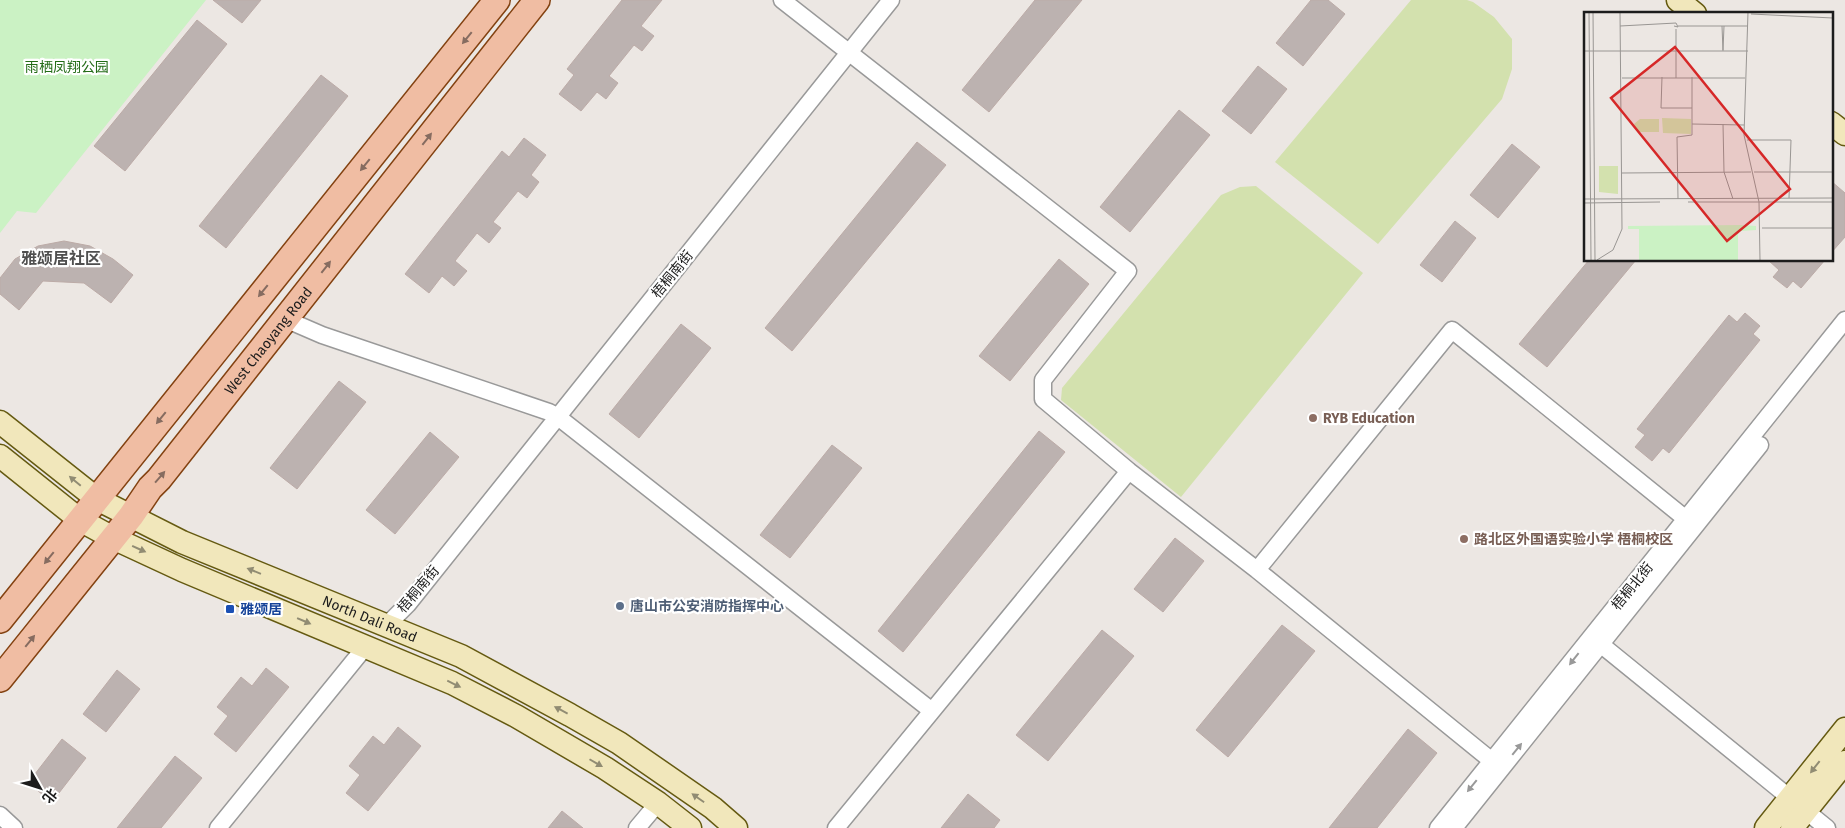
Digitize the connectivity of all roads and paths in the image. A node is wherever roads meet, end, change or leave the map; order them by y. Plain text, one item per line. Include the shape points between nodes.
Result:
1 (497, 0) edge
2 (537, 0) edge
3 (782, 0) edge
4 (880, 0) edge
5 (891, 0) edge
6 (1678, 0) edge
7 (1693, 12) edge
8 (846, 50) junction
9 (1832, 124) edge
10 (1845, 134) edge
11 (284, 319) junction
12 (1845, 320) edge
13 (1845, 337) edge
14 (553, 414) junction
15 (0, 422) edge
16 (0, 456) edge
17 (1129, 471) junction
18 (97, 499) junction
19 (131, 516) junction
20 (80, 520) junction
21 (1689, 524) junction
22 (113, 538) junction
23 (1256, 570) junction
24 (0, 620) edge
25 (386, 625) junction
26 (1596, 641) junction
27 (366, 646) junction
28 (0, 679) edge
29 (932, 711) junction
30 (1845, 729) edge
31 (1845, 762) edge
32 (1497, 765) junction
33 (658, 803) junction
34 (1796, 813) edge
35 (0, 815) edge
36 (14, 828) edge
37 (218, 828) edge
38 (637, 828) edge
39 (690, 828) edge
40 (736, 828) edge
41 (836, 828) edge
42 (1438, 828) edge
43 (1454, 828) edge
44 (1766, 828) edge
45 (1827, 828) edge

1 -> 18 main road
11 -> 2 main road, West Chaoyang Road
3 - 8 street
4 - 8 street, 梧桐南街
5 - 8 street, 梧桐南街
6 - 7 main road
8 - 14 street, 梧桐南街
8 - 17 street via 1128,271 1043,380 1043,400
9 - 10 main road
11 - 14 street
19 -> 11 main road, West Chaoyang Road
12 - 21 street, 梧桐北街
13 - 21 street, 梧桐北街
14 - 25 street, 梧桐南街 via 408,604
14 - 29 street
18 -> 15 main road, North Dali Road
16 - 20 main road, North Dali Road
17 - 23 street
17 - 29 street
18 - 19 main road, North Dali Road
18 - 20 main road
19 - 22 main road, West Chaoyang Road
25 -> 19 main road, North Dali Road via 182,542
20 - 22 main road, North Dali Road
20 -> 24 main road
21 - 23 street via 1452,330
21 - 26 street, 梧桐北街
22 -> 27 main road, North Dali Road
28 -> 22 main road, West Chaoyang Road
23 - 32 street
40 -> 25 main road, North Dali Road via 713,808 619,743 578,719 461,656
26 - 32 street, 梧桐北街
26 - 34 street
27 -> 33 main road, North Dali Road via 452,683 516,716
27 - 37 street
29 - 41 street
30 -> 34 main road
31 - 34 main road
32 -> 42 street, 梧桐北街
32 - 43 street, 梧桐北街
33 - 38 street
33 - 39 main road, North Dali Road
34 - 44 main road
34 - 45 street
35 - 36 street

